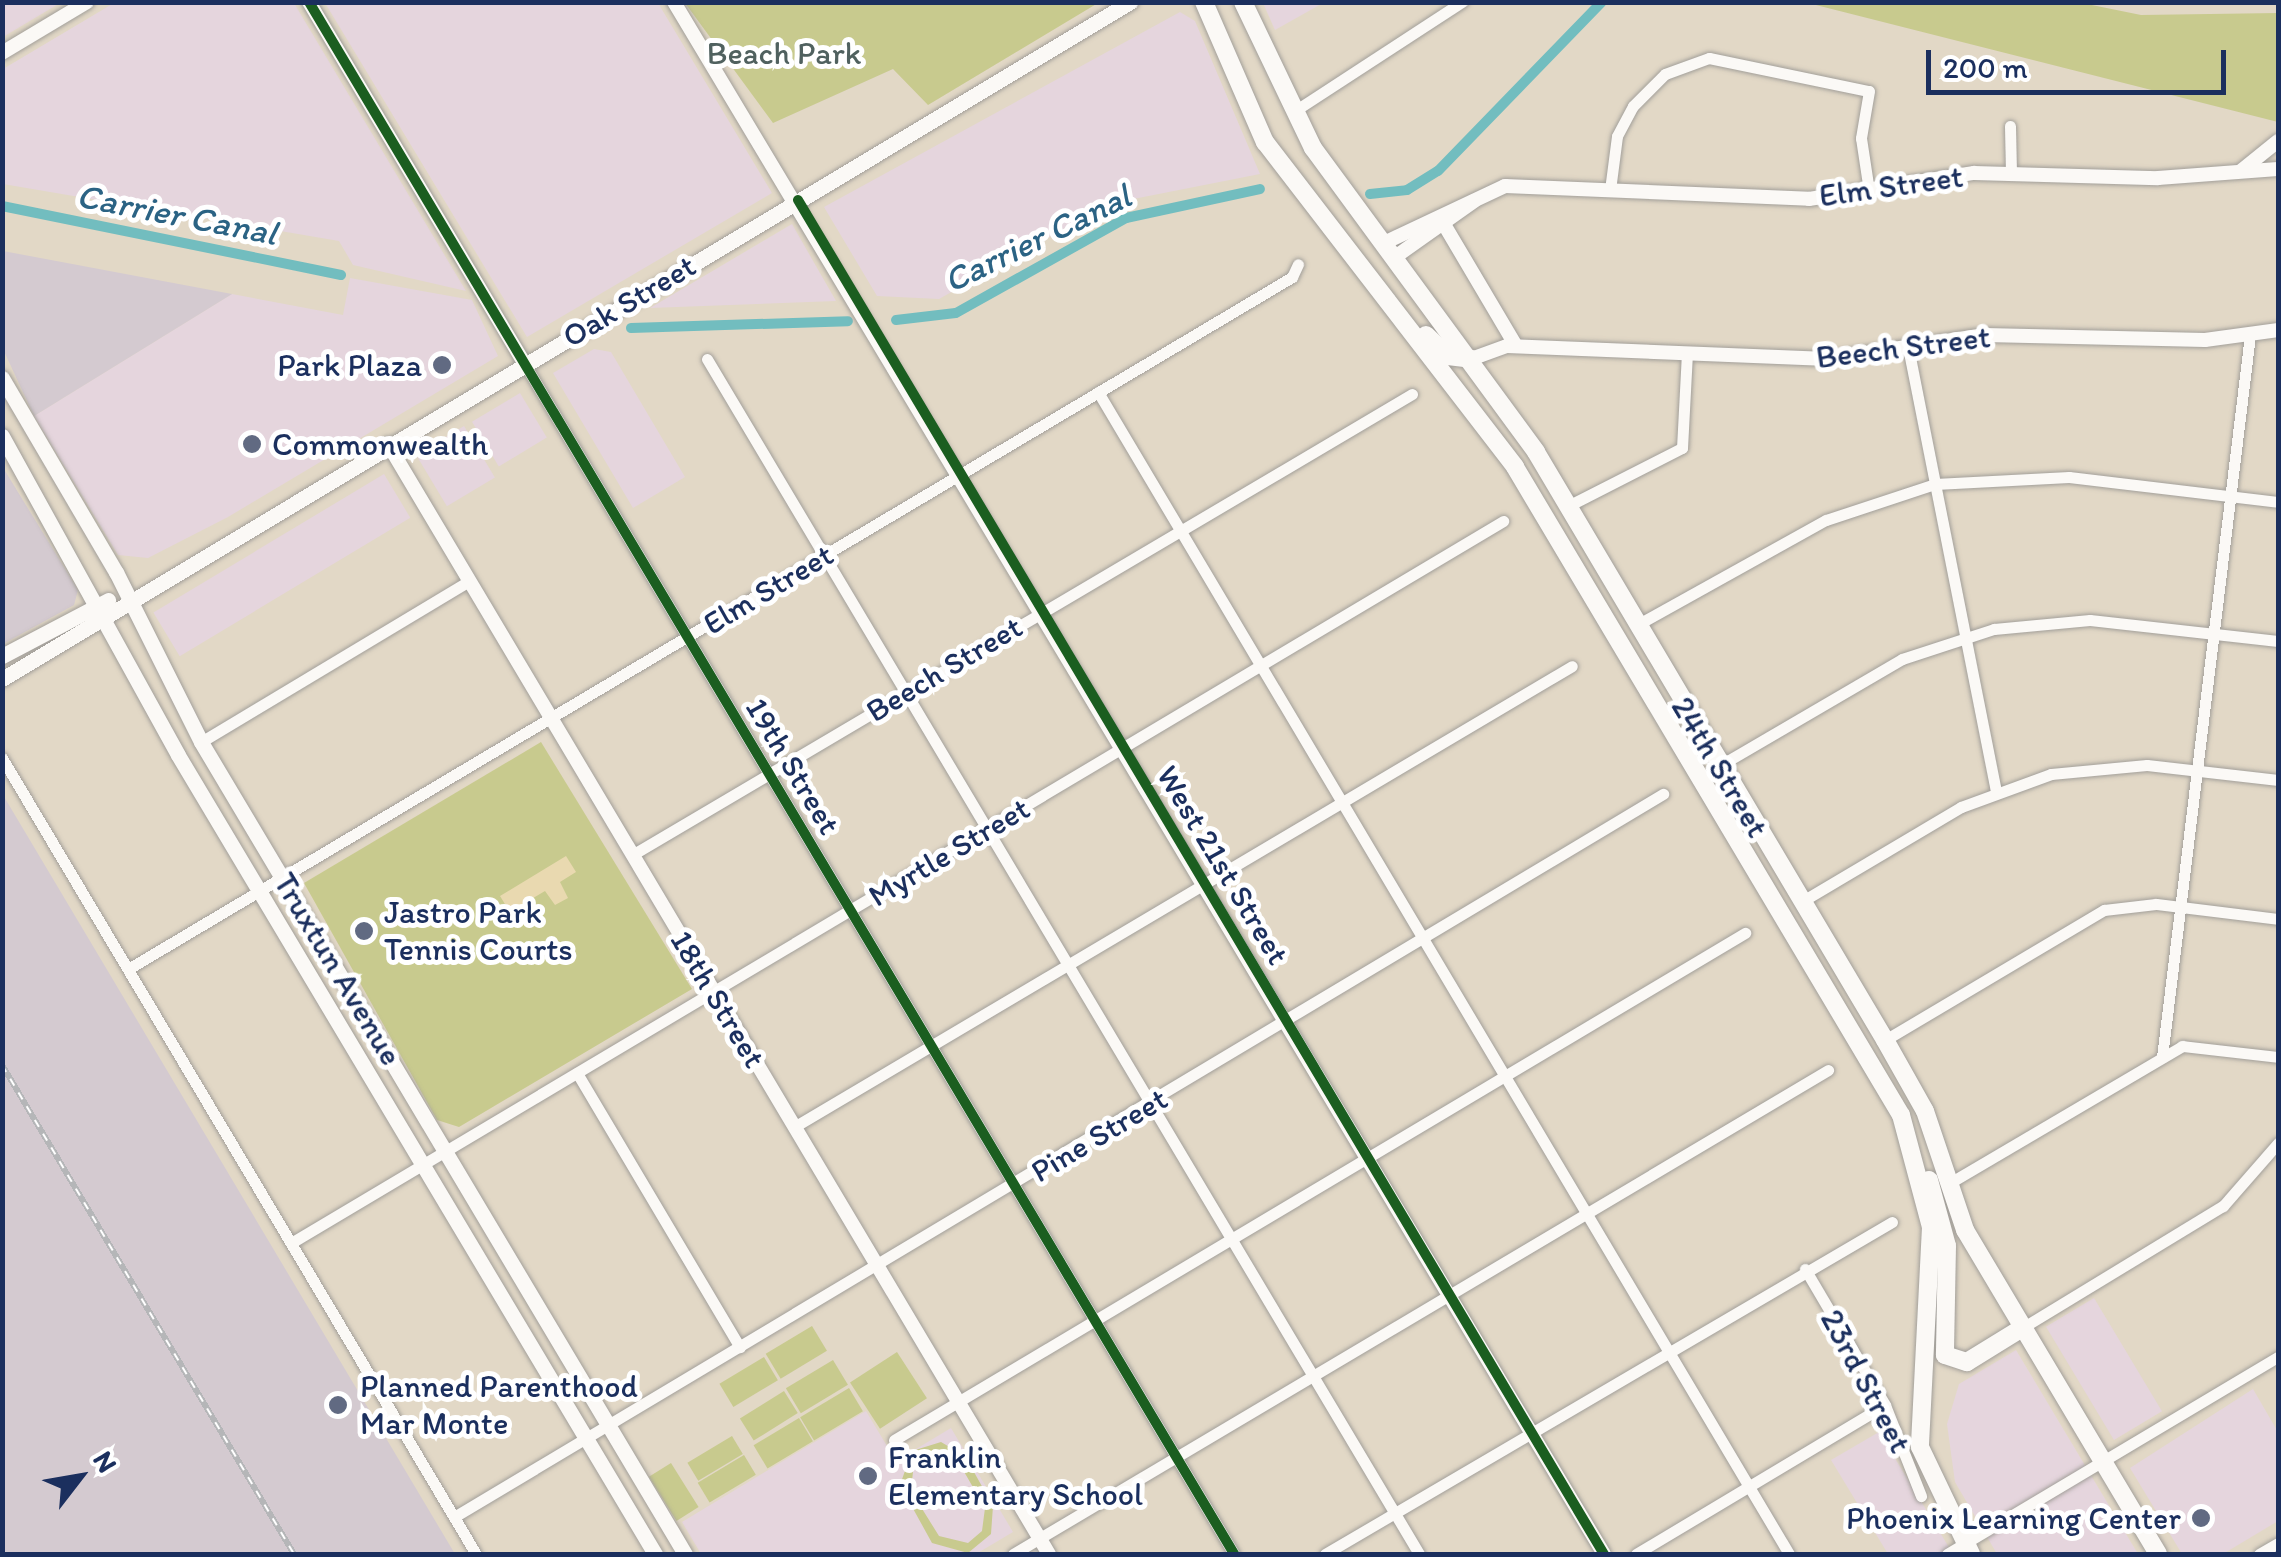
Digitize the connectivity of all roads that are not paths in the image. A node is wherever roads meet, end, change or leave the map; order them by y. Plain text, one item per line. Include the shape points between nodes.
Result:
1 (87, 2) edge
2 (310, 2) edge
3 (674, 2) edge
4 (1130, 2) edge
5 (1204, 2) edge
6 (1243, 2) edge
7 (1462, 2) edge
8 (2, 53) edge
9 (1293, 112) junction
10 (2010, 126) dead end
11 (2278, 140) edge
12 (2278, 169) edge
13 (2242, 170) junction
14 (2011, 174) junction
15 (1610, 190) junction
16 (1869, 191) junction
17 (1482, 194) junction
18 (798, 200) junction
19 (1445, 226) junction
20 (1390, 250) junction
21 (1298, 264) dead end
22 (1396, 316) junction
23 (2278, 330) edge
24 (2250, 334) junction
25 (1516, 346) junction
26 (1908, 347) junction
27 (1687, 354) junction
28 (708, 359) dead end
29 (1471, 359) junction
30 (524, 363) junction
31 (4, 384) edge
32 (1098, 392) junction
33 (1412, 394) dead end
34 (2, 436) edge
35 (388, 444) junction
36 (961, 474) junction
37 (1935, 484) junction
38 (2230, 496) junction
39 (2278, 502) edge
40 (1568, 506) junction
41 (1503, 521) dead end
42 (1179, 529) junction
43 (824, 555) junction
44 (469, 581) junction
45 (127, 598) junction
46 (100, 601) junction
47 (1042, 611) junction
48 (108, 620) junction
49 (1637, 625) junction
50 (2214, 633) junction
51 (687, 636) junction
52 (1965, 636) junction
53 (2278, 641) edge
54 (2, 656) edge
55 (1260, 666) junction
56 (1572, 666) dead end
57 (2, 679) edge
58 (906, 692) junction
59 (551, 718) junction
60 (201, 742) junction
61 (1124, 748) junction
62 (2, 758) edge
63 (1719, 766) junction
64 (2197, 770) junction
65 (769, 773) junction
66 (2278, 780) edge
67 (1996, 791) junction
68 (1663, 794) dead end
69 (1342, 802) junction
70 (987, 829) junction
71 (632, 854) junction
72 (283, 878) junction
73 (1205, 884) junction
74 (263, 890) junction
75 (1801, 902) junction
76 (2180, 907) junction
77 (850, 910) junction
78 (2278, 918) edge
79 (1745, 933) dead end
80 (1423, 940) junction
81 (1068, 964) junction
82 (128, 969) junction
83 (714, 992) junction
84 (1288, 1023) junction
85 (1885, 1040) junction
86 (931, 1046) junction
87 (2162, 1057) junction
88 (2278, 1057) edge
89 (1828, 1070) dead end
90 (577, 1073) junction
91 (1506, 1078) junction
92 (1151, 1104) junction
93 (794, 1127) junction
94 (2278, 1143) edge
95 (446, 1151) junction
96 (1917, 1157) junction
97 (1369, 1159) junction
98 (423, 1166) junction
99 (1948, 1184) junction
100 (1014, 1185) junction
101 (1586, 1214) junction
102 (1892, 1222) dead end
103 (1232, 1240) junction
104 (291, 1243) junction
105 (877, 1266) junction
106 (1805, 1269) junction
107 (1450, 1295) junction
108 (1095, 1321) junction
109 (2022, 1328) junction
110 (740, 1347) junction
111 (1668, 1350) junction
112 (2278, 1357) edge
113 (1312, 1377) junction
114 (958, 1402) junction
115 (1885, 1405) junction
116 (608, 1425) junction
117 (1531, 1432) junction
118 (585, 1439) junction
119 (894, 1440) dead end
120 (1176, 1458) junction
121 (2103, 1463) junction
122 (1749, 1487) junction
123 (1920, 1496) dead end
124 (1394, 1513) junction
125 (454, 1517) junction
126 (1040, 1539) junction
127 (2278, 1543) edge
128 (1968, 1549) edge
129 (476, 1554) edge
130 (655, 1554) edge
131 (685, 1554) edge
132 (1013, 1554) edge
133 (1049, 1554) edge
134 (1234, 1554) edge
135 (1326, 1554) edge
136 (1419, 1554) edge
137 (1604, 1554) edge
138 (1636, 1554) edge
139 (1790, 1554) edge
140 (1947, 1554) edge
141 (2158, 1554) edge
142 (2260, 1554) edge

1 - 8 street
2 - 30 street, 19th Street
3 - 18 street, West 21st Street
4 - 18 main road, Oak Street
5 - 22 main road, 24th Street via 1264,142
6 - 9 main road, 24th Street
7 - 9 street
9 - 20 main road, 24th Street
10 - 14 street
11 - 13 street
12 - 13 street, Elm Street
13 - 14 street, Elm Street
14 - 16 street, Elm Street
15 - 16 street, Elm Street via 1809,199
15 - 16 street via 1617,136 1633,106 1665,74 1710,58 1869,91 1861,138
15 - 17 street, Elm Street via 1525,185
17 - 19 street
17 - 20 street, Elm Street
18 - 30 main road, Oak Street
18 - 36 street, West 21st Street
19 - 20 street
19 - 25 street
20 - 29 main road, 24th Street
21 - 32 street, Elm Street via 1292,278
22 - 29 main road via 1448,356
22 - 96 main road, 24th Street via 1530,492 1892,1099
23 - 24 street, Beech Street
24 - 26 street, Beech Street via 1985,335
24 - 38 street
25 - 27 street, Beech Street
25 - 29 street, Beech Street
26 - 27 street, Beech Street via 1828,359
26 - 37 street
27 - 40 street via 1682,448
28 - 43 street
29 - 40 main road, 24th Street
30 - 35 main road, Oak Street
30 - 51 street, 19th Street
31 - 45 main road, Truxtun Avenue
32 - 36 street, Elm Street
32 - 42 street
33 - 42 street, Beech Street
34 - 46 main road, Truxtun Avenue
35 - 44 street, 18th Street
35 - 45 main road, Oak Street
36 - 43 street, Elm Street
36 - 47 street, West 21st Street
37 - 38 street via 2035,476
37 - 49 street via 1826,520
37 - 52 street
38 - 39 street
38 - 50 street
40 - 49 main road, 24th Street
41 - 55 street, Myrtle Street
42 - 47 street, Beech Street
42 - 55 street
43 - 51 street, Elm Street
43 - 58 street
44 - 59 street, 18th Street
44 - 60 street
45 - 46 main road, Oak Street
45 - 48 main road, Oak Street
45 - 60 main road, Truxtun Avenue
46 - 48 main road, Truxtun Avenue
46 - 54 main road, Oak Street
47 - 58 street, Beech Street
47 - 61 street, West 21st Street
48 - 57 main road, Oak Street
48 - 74 main road, Truxtun Avenue
49 - 63 main road, 24th Street
50 - 52 street via 2075,620
50 - 53 street
50 - 64 street
51 - 59 street, Elm Street
51 - 65 street, 19th Street
52 - 63 street via 1876,672
52 - 67 street
55 - 61 street, Myrtle Street
55 - 69 street
56 - 69 street
58 - 65 street, Beech Street
58 - 70 street
59 - 71 street, 18th Street
59 - 72 street, Elm Street
60 - 72 main road, Truxtun Avenue
61 - 70 street, Myrtle Street
61 - 73 street, West 21st Street
62 - 82 street
63 - 75 main road, 24th Street
64 - 66 street
64 - 67 street via 2083,768
64 - 76 street
65 - 71 street, Beech Street
65 - 77 street, 19th Street
67 - 75 street
68 - 80 street, Pine Street
69 - 73 street
69 - 80 street
70 - 77 street, Myrtle Street
70 - 81 street
71 - 83 street, 18th Street
72 - 74 street, Elm Street
72 - 95 main road, Truxtun Avenue
73 - 81 street
73 - 84 street, West 21st Street
74 - 82 street, Elm Street
74 - 98 main road, Truxtun Avenue
75 - 85 main road, 24th Street
76 - 78 street
76 - 85 street via 2121,906 2087,917
76 - 87 street
77 - 83 street, Myrtle Street
77 - 86 street, 19th Street
79 - 91 street
80 - 84 street, Pine Street
80 - 91 street
81 - 86 street
81 - 92 street
82 - 104 street
83 - 90 street, Myrtle Street
83 - 93 street, 18th Street
84 - 92 street, Pine Street
84 - 97 street, West 21st Street
85 - 99 main road, 24th Street via 1925,1110
86 - 93 street
86 - 100 street, 19th Street
87 - 88 street via 2182,1046
87 - 99 street
89 - 101 street
90 - 95 street, Myrtle Street
90 - 110 street
91 - 97 street
91 - 101 street
92 - 100 street, Pine Street
92 - 103 street
93 - 105 street, 18th Street
94 - 109 street via 2223,1206
95 - 98 street, Myrtle Street
95 - 116 main road, Truxtun Avenue
96 - 109 main road via 1944,1217 1945,1355 1966,1362
96 - 128 main road, 24th Street via 1932,1256 1917,1428 1928,1475
97 - 103 street
97 - 107 street, West 21st Street
98 - 104 street, Myrtle Street
98 - 118 main road, Truxtun Avenue
99 - 109 main road, 24th Street
100 - 105 street, Pine Street
100 - 108 street, 19th Street
101 - 107 street
101 - 111 street
102 - 106 street
103 - 108 street
103 - 113 street
104 - 125 street
105 - 110 street, Pine Street
105 - 114 street, 18th Street
106 - 111 street
106 - 115 street, 23rd Street
107 - 113 street
107 - 117 street, West 21st Street
108 - 114 street
108 - 120 street, 19th Street
109 - 121 main road, 24th Street
110 - 116 street, Pine Street
111 - 117 street
111 - 122 street
112 - 121 street
113 - 120 street
113 - 124 street
114 - 119 street
114 - 126 street, 18th Street
115 - 122 street
115 - 123 street, 23rd Street
116 - 118 street, Pine Street
116 - 131 main road, Truxtun Avenue
117 - 124 street
117 - 137 street, West 21st Street
118 - 125 street, Pine Street
118 - 130 main road, Truxtun Avenue
120 - 126 street
120 - 134 street, 19th Street
121 - 128 street
121 - 141 main road, 24th Street
122 - 138 street
122 - 139 street
124 - 135 street
124 - 136 street
125 - 129 street
126 - 132 street
126 - 133 street, 18th Street
127 - 142 street
128 - 140 street

